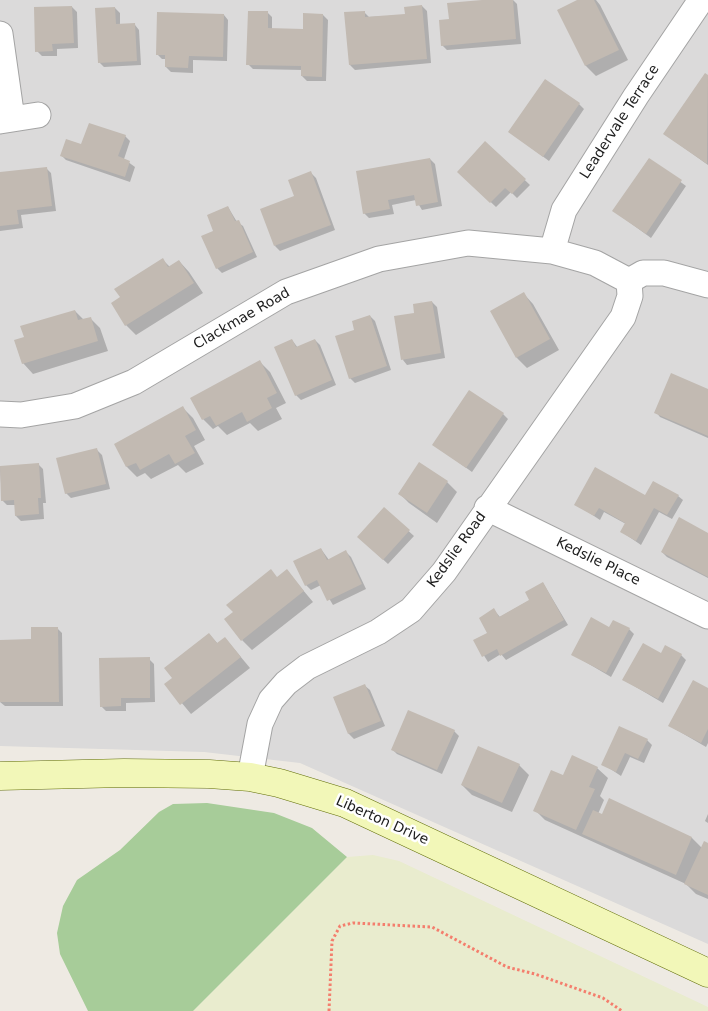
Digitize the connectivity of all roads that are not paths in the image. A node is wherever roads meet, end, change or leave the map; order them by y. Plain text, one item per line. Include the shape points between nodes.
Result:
1 (701, 0) edge
2 (0, 34) edge
3 (38, 115) dead end
4 (6, 120) edge
5 (552, 251) junction
6 (629, 281) junction
7 (708, 285) edge
8 (0, 414) edge
9 (487, 508) junction
10 (708, 616) edge
11 (0, 776) edge
12 (250, 777) junction
13 (708, 972) edge

1 - 5 street, Leadervale Terrace via 564,210
2 - 4 street
3 - 4 street
5 - 6 street via 595,263
5 - 8 street, Clackmae Road via 468,243 379,259 286,292 134,382 84,403 21,414
6 - 7 street via 643,274 664,274
6 - 9 street, Kedslie Road via 630,296 623,317
9 - 10 street, Kedslie Place
9 - 12 street, Kedslie Road via 444,572 411,610 378,632 307,667 286,683 272,700 260,724
11 - 12 street, Liberton Drive via 124,773
12 - 13 street, Liberton Drive via 345,803

